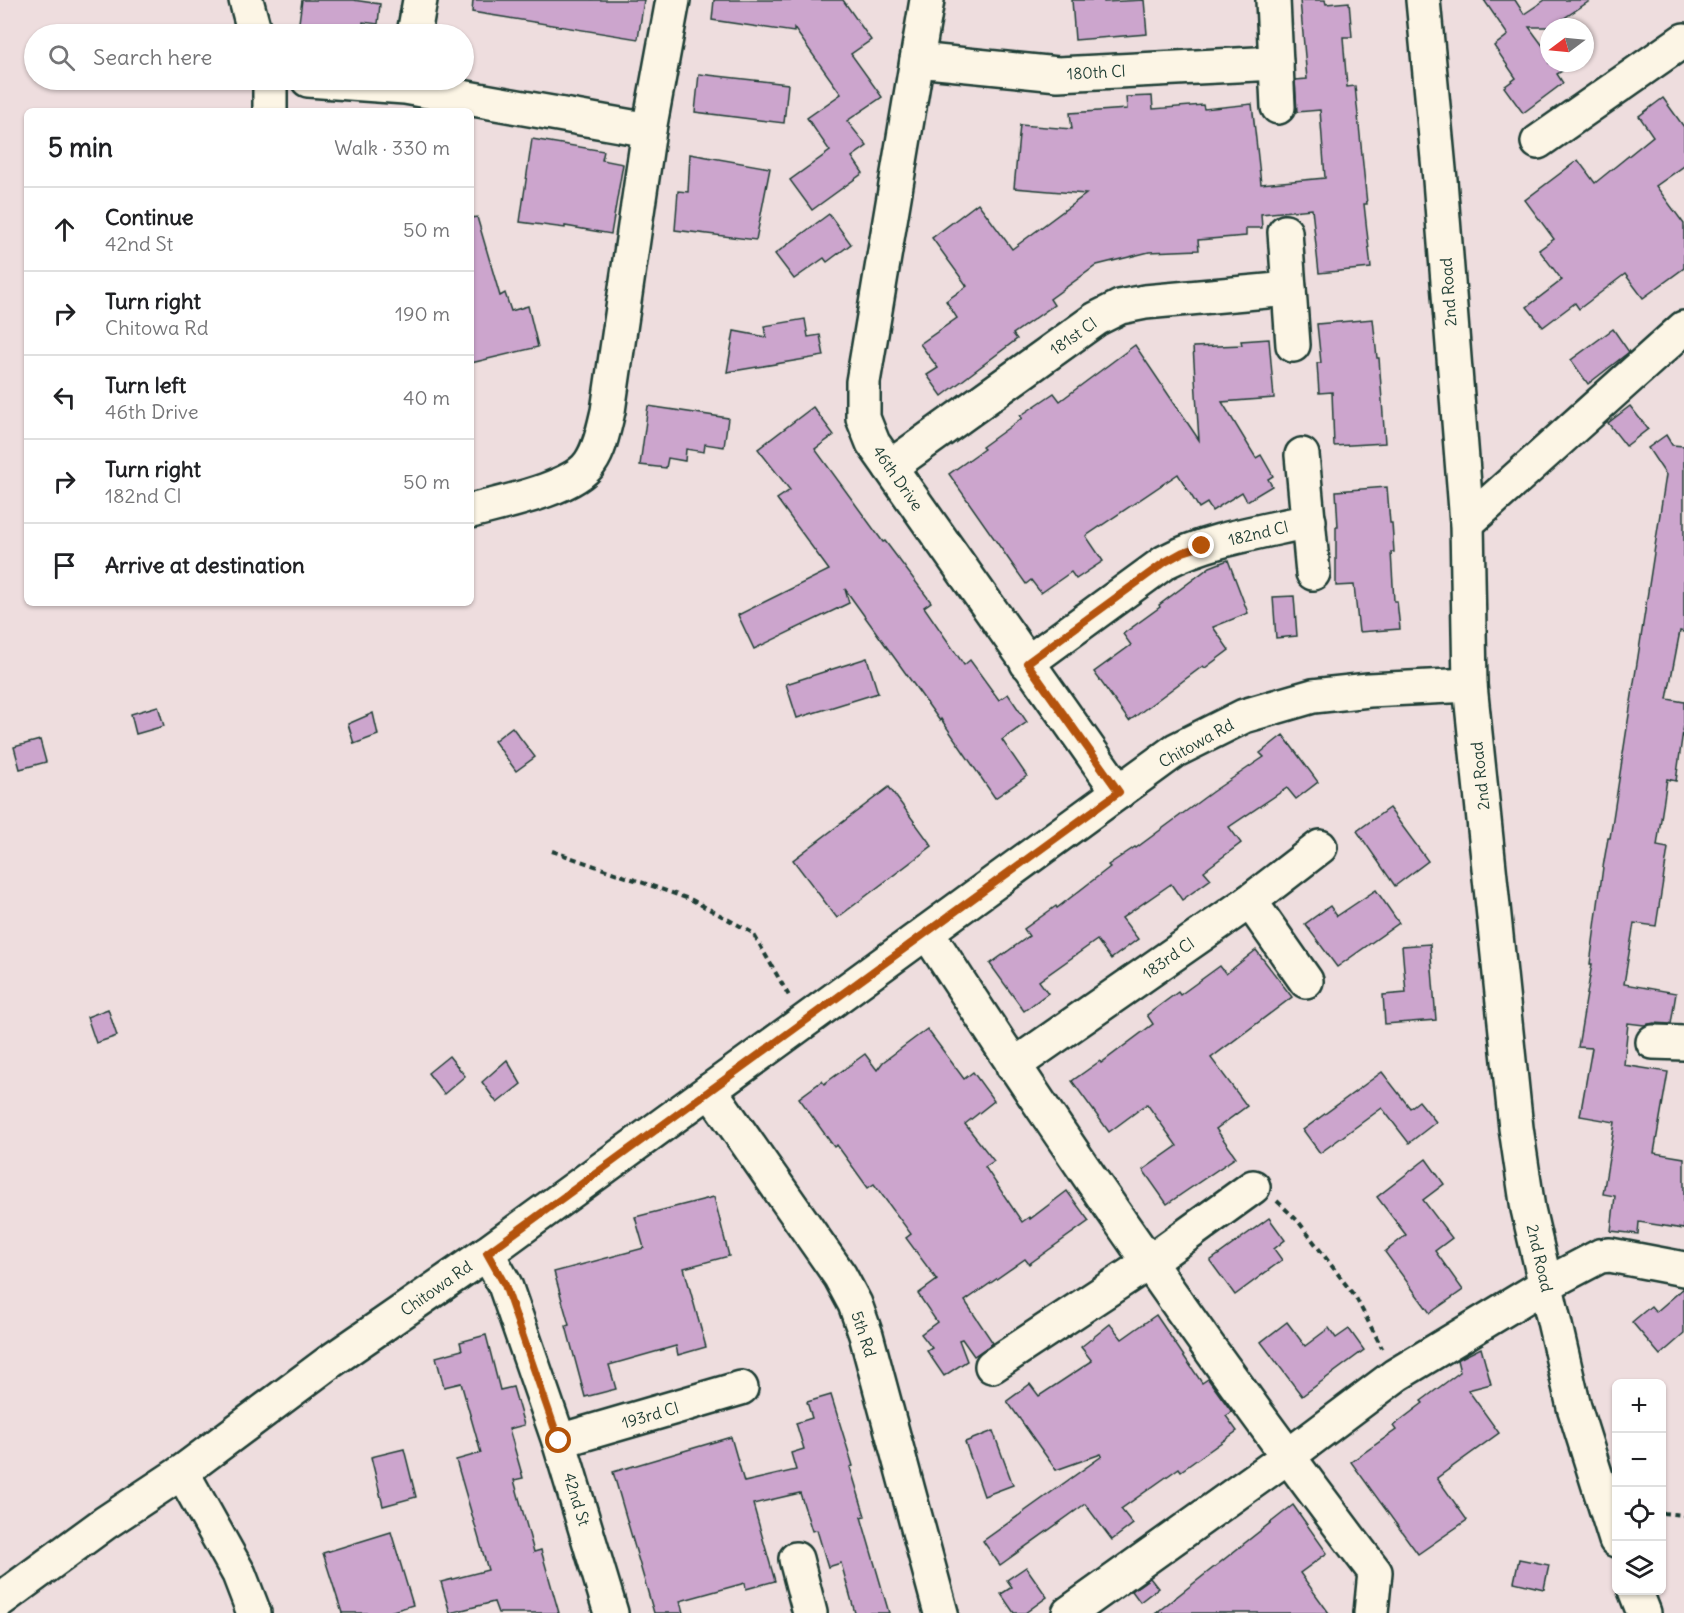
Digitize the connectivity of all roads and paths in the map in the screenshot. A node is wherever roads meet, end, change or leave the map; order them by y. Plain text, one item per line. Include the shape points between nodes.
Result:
1 (246, 0) edge
2 (420, 0) edge
3 (672, 0) edge
4 (927, 0) edge
5 (1273, 0) edge
6 (1423, 0) edge
7 (252, 24) edge
8 (416, 24) edge
9 (1684, 40) edge
10 (917, 60) junction
11 (1276, 63) junction
12 (270, 90) edge
13 (441, 90) edge
14 (1278, 106) dead end
15 (270, 108) edge
16 (649, 130) junction
17 (1538, 142) dead end
18 (1285, 232) dead end
19 (1289, 289) junction
20 (1684, 328) edge
21 (1293, 345) dead end
22 (1302, 455) dead end
23 (890, 467) junction
24 (474, 510) edge
25 (1309, 521) junction
26 (1467, 523) junction
27 (1313, 573) dead end
28 (1027, 663) junction
29 (1470, 685) junction
30 (1119, 792) junction
31 (1320, 847) dead end
32 (552, 851) dead end
33 (1250, 901) junction
34 (927, 932) junction
35 (1306, 981) dead end
36 (804, 1023) junction
37 (1013, 1066) junction
38 (710, 1090) junction
39 (1254, 1187) joint
40 (487, 1253) junction
41 (1148, 1263) junction
42 (1684, 1269) edge
43 (1545, 1285) junction
44 (992, 1366) dead end
45 (1396, 1375) junction
46 (741, 1388) dead end
47 (559, 1441) junction
48 (1287, 1457) junction
49 (182, 1472) junction
50 (1666, 1513) edge
51 (1684, 1515) edge
52 (1612, 1525) edge
53 (796, 1559) dead end
54 (1637, 1595) edge
55 (0, 1600) edge
56 (254, 1613) edge
57 (611, 1613) edge
58 (810, 1613) edge
59 (940, 1613) edge
60 (1069, 1613) edge
61 (1371, 1613) edge
62 (1644, 1613) edge

1 - 7 street
2 - 8 street
3 - 16 street
4 - 10 street, 46th Drive
5 - 11 street
6 - 26 street, 2nd Road
9 - 17 street
10 - 11 street, 180th Cl via 1058,74
10 - 23 street, 46th Drive via 863,382 863,418 873,443
11 - 14 street
12 - 15 street
13 - 16 street
16 - 24 street via 608,411 590,464 549,490
18 - 19 street
19 - 21 street
19 - 23 street, 181st Cl via 1120,307 1096,319
20 - 26 street
22 - 25 street
23 - 28 street, 46th Drive
25 - 27 street
25 - 28 street, 182nd Cl via 1183,552
26 - 29 street, 2nd Road
28 - 30 street, 46th Drive
29 - 30 street, Chitowa Rd via 1313,696 1244,716 1176,750
29 - 43 street, 2nd Road via 1516,1128
30 - 34 street, Chitowa Rd
31 - 33 street, 183rd Cl
32 - 36 path via 692,900 753,933
33 - 35 street
33 - 37 street, 183rd Cl
34 - 36 street, Chitowa Rd
34 - 37 street
36 - 38 street, Chitowa Rd
37 - 41 street
38 - 40 street, Chitowa Rd
38 - 59 street, 5th Rd via 840,1276 855,1304
39 - 41 street
39 - 45 path via 1298,1221 1356,1298
40 - 47 street, 42nd St via 505,1285
40 - 49 street, Chitowa Rd via 328,1363
41 - 44 street
41 - 48 street
42 - 43 street via 1600,1256
43 - 45 street
43 - 52 street, 2nd Road via 1574,1407
45 - 48 street
46 - 47 street, 193rd Cl
47 - 57 street, 42nd St
48 - 60 street
48 - 61 street via 1375,1572
49 - 55 street, Chitowa Rd
49 - 56 street via 239,1574
50 - 51 path
53 - 58 street
54 - 62 street

